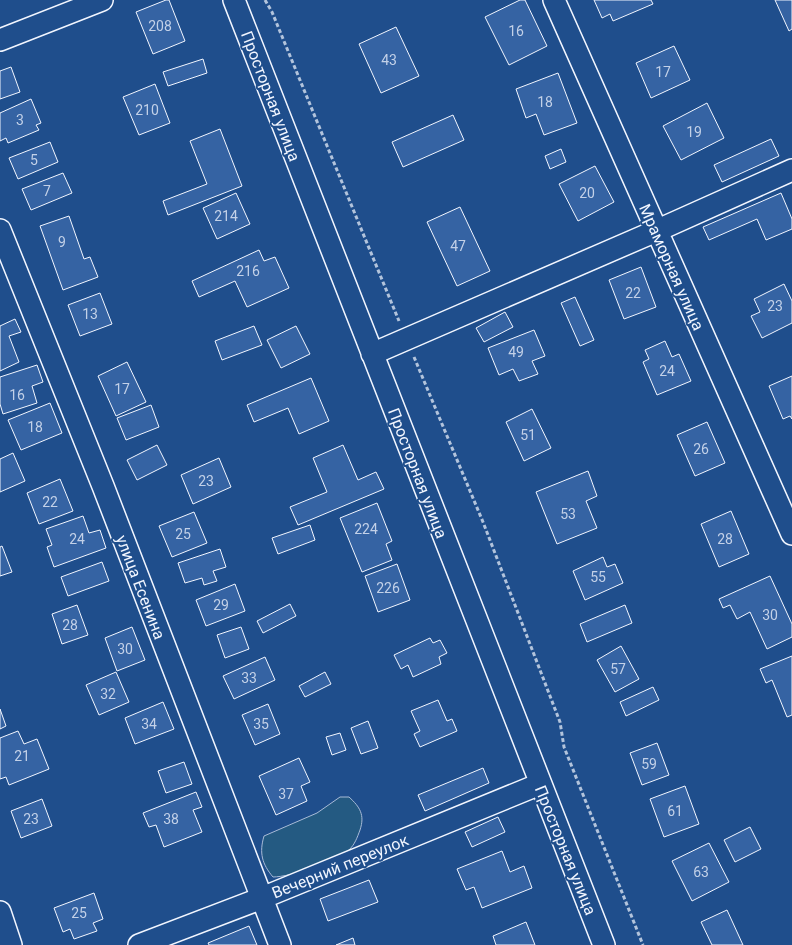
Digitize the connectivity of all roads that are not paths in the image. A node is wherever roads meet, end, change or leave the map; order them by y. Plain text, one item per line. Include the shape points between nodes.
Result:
1 (102, 0) edge
2 (234, 0) edge
3 (554, 0) edge
4 (0, 40) edge
5 (792, 170) edge
6 (0, 230) edge
7 (656, 231) junction
8 (372, 354) junction
9 (792, 534) edge
10 (540, 784) junction
11 (262, 898) junction
12 (0, 912) edge
13 (11, 945) edge
14 (139, 945) edge
15 (280, 945) edge
16 (604, 945) edge

1 - 4 street
2 - 8 street, Просторная улица
3 - 7 street, Мраморная улица
5 - 7 street
6 - 11 street, улица Есенина
7 - 8 street
7 - 9 street, Мраморная улица
8 - 10 street, Просторная улица
10 - 11 street, Вечерний переулок
10 - 16 street, Просторная улица
11 - 14 street, Вечерний переулок
11 - 15 street, улица Есенина
12 - 13 street

